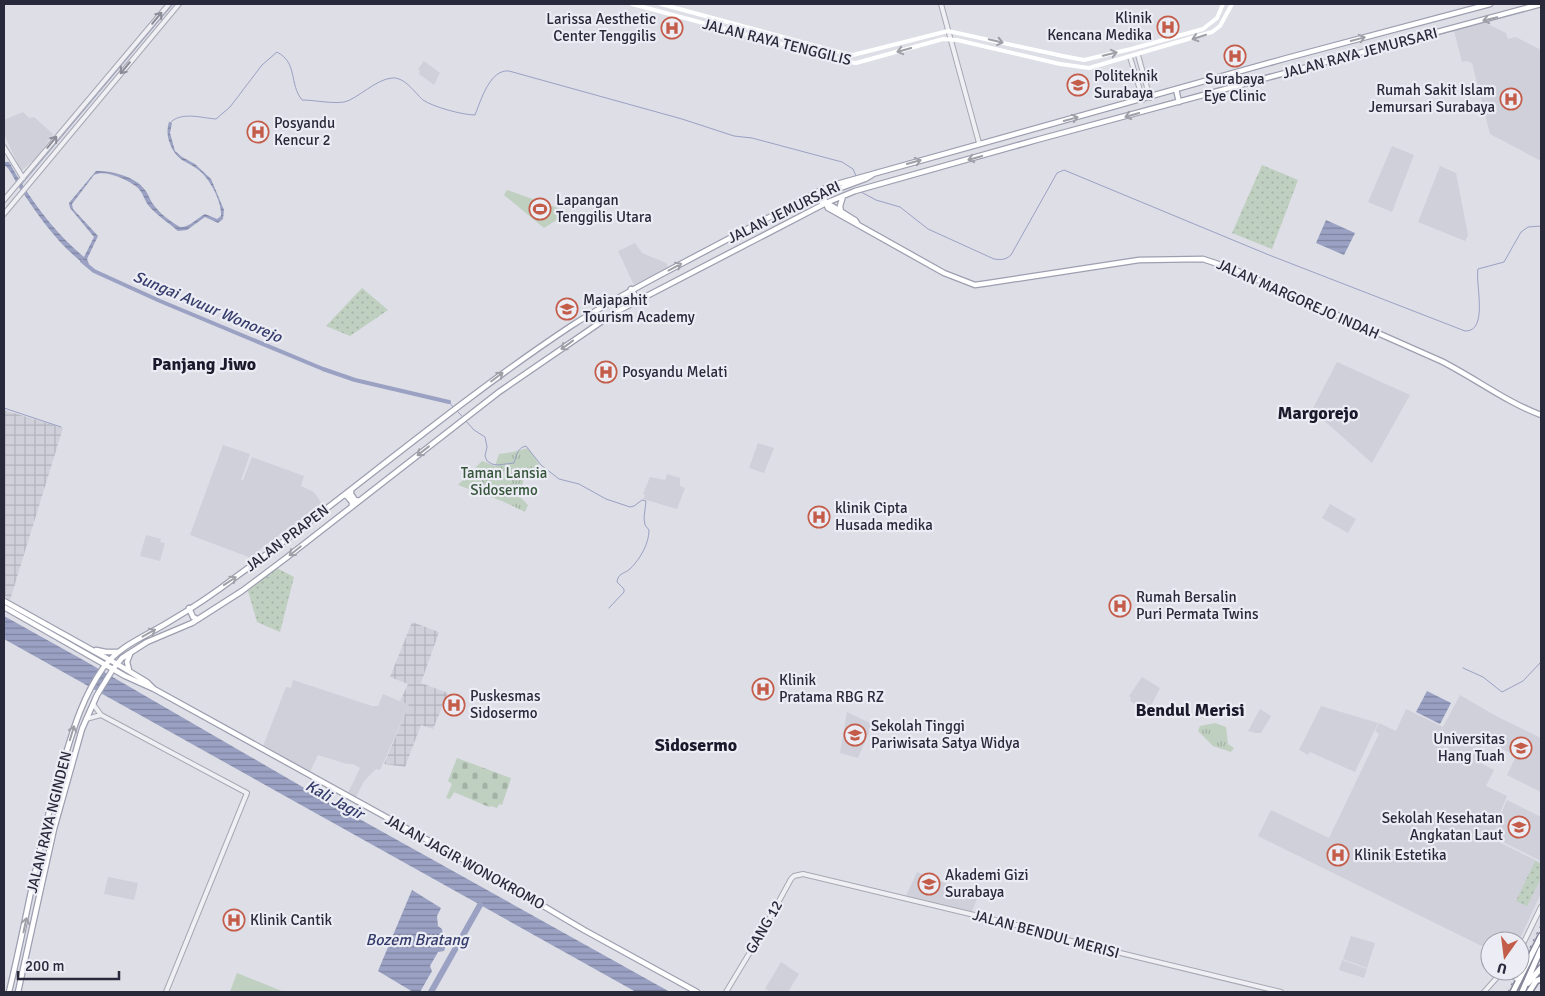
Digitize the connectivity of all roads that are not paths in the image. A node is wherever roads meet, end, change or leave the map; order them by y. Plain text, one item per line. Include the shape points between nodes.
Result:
1 (170, 4) edge
2 (178, 4) edge
3 (632, 4) edge
4 (655, 4) edge
5 (661, 4) edge
6 (941, 4) edge
7 (1223, 4) edge
8 (1232, 4) edge
9 (1490, 4) edge
10 (1541, 4) edge
11 (654, 10) junction
12 (948, 30) junction
13 (1169, 38) junction
14 (951, 39) junction
15 (795, 41) junction
16 (142, 42) junction
17 (1170, 45) junction
18 (792, 48) junction
19 (1138, 54) junction
20 (1130, 56) junction
21 (1176, 89) junction
22 (1150, 98) junction
23 (1143, 100) junction
24 (1179, 102) junction
25 (979, 143) junction
26 (4, 147) edge
27 (22, 179) junction
28 (855, 180) junction
29 (843, 196) junction
30 (4, 200) edge
31 (826, 203) junction
32 (790, 206) junction
33 (841, 212) junction
34 (4, 214) edge
35 (857, 223) junction
36 (631, 289) junction
37 (638, 301) junction
38 (458, 406) joint
39 (1541, 415) edge
40 (467, 416) joint
41 (348, 494) junction
42 (354, 502) junction
43 (4, 601) edge
44 (4, 607) edge
45 (190, 610) junction
46 (195, 618) junction
47 (88, 648) junction
48 (118, 652) junction
49 (131, 652) junction
50 (110, 660) junction
51 (106, 664) junction
52 (117, 664) junction
53 (113, 669) junction
54 (130, 671) junction
55 (154, 689) junction
56 (93, 704) junction
57 (101, 715) junction
58 (85, 719) junction
59 (40, 858) junction
60 (47, 859) junction
61 (810, 875) joint
62 (1541, 907) edge
63 (1529, 931) edge
64 (1541, 936) edge
65 (1541, 949) edge
66 (1530, 958) edge
67 (1541, 968) edge
68 (1541, 980) edge
69 (1494, 981) edge
70 (1519, 981) edge
71 (1526, 984) junction
72 (10, 991) edge
73 (18, 992) edge
74 (166, 992) edge
75 (697, 992) edge
76 (726, 992) edge
77 (1281, 992) edge
78 (1484, 992) edge
79 (1513, 992) edge
80 (1522, 992) edge
81 (1529, 992) edge

16 -> 1 street
2 - 16 street
3 - 11 main road, JALAN RAYA TENGGILIS
4 - 11 main road
5 - 15 main road, JALAN RAYA TENGGILIS
6 - 12 street
7 - 13 main road via 1217,18 1210,24
8 -> 17 main road via 1217,29
21 -> 9 main road, JALAN RAYA JEMURSARI
10 -> 24 main road, JALAN RAYA JEMURSARI
11 - 18 main road, JALAN RAYA TENGGILIS
12 -> 13 main road via 1078,60
12 - 14 street
12 - 15 main road, JALAN RAYA TENGGILIS via 853,55
13 - 17 main road
14 -> 18 main road, JALAN RAYA TENGGILIS via 856,63
14 - 20 main road via 1089,68
14 - 25 street
15 - 18 main road
27 -> 16 street
16 -> 34 street
17 - 19 main road
19 - 20 main road
19 - 22 street
20 - 23 street
21 - 22 main road
21 - 24 main road
22 - 23 main road
25 -> 23 main road
24 -> 29 main road, JALAN JEMURSARI
28 -> 25 main road
26 - 27 street
27 - 30 street
28 - 31 main road via 827,193 824,197
28 - 32 main road, JALAN JEMURSARI via 821,190
29 - 31 main road, JALAN JEMURSARI
29 - 33 main road
31 - 32 main road via 814,200
31 - 33 main road, JALAN MARGOREJO INDAH
31 - 35 main road, JALAN MARGOREJO INDAH via 831,211
31 - 37 main road, JALAN JEMURSARI
36 -> 32 main road, JALAN JEMURSARI
33 - 35 main road, JALAN MARGOREJO INDAH
35 - 39 main road, JALAN MARGOREJO INDAH via 958,279 975,285 1139,260 1208,260 1441,361 1522,408
36 - 37 main road
38 -> 36 main road, JALAN JEMURSARI via 528,355
37 -> 40 main road, JALAN JEMURSARI via 573,340
38 - 41 main road, JALAN PRAPEN
40 -> 42 main road, JALAN PRAPEN
41 - 42 main road
45 -> 41 main road, JALAN PRAPEN
42 -> 46 main road, JALAN PRAPEN via 242,591
43 - 47 main road, JALAN JAGIR WONOKROMO
44 - 51 main road, JALAN JAGIR WONOKROMO
45 - 46 main road
48 -> 45 main road, JALAN PRAPEN
46 - 49 main road, JALAN PRAPEN
47 - 48 main road
47 - 50 main road, JALAN JAGIR WONOKROMO
48 - 50 main road, JALAN PRAPEN
49 - 52 main road, JALAN PRAPEN
49 - 54 main road via 127,664
50 - 51 main road, JALAN RAYA NGINDEN
50 - 52 main road, JALAN JAGIR WONOKROMO
51 - 53 main road, JALAN JAGIR WONOKROMO
59 -> 51 main road, JALAN RAYA NGINDEN via 74,725
52 - 53 main road, JALAN RAYA NGINDEN
52 - 54 main road, JALAN JAGIR WONOKROMO
53 - 55 main road, JALAN JAGIR WONOKROMO
53 - 56 main road, JALAN RAYA NGINDEN
54 - 55 main road, JALAN JAGIR WONOKROMO
55 - 75 main road, JALAN JAGIR WONOKROMO
56 - 57 street
56 - 58 main road, JALAN RAYA NGINDEN
57 - 58 street
57 - 74 street via 247,793
58 - 60 main road, JALAN RAYA NGINDEN
59 - 60 main road
72 -> 59 main road, JALAN RAYA NGINDEN
60 - 73 main road, JALAN RAYA NGINDEN
61 - 76 street, GANG 12 via 791,879
61 - 77 street, JALAN BENDUL MERISI
62 - 63 street
64 - 66 highway
65 - 71 highway
67 - 71 highway
68 - 81 highway via 1536,981
69 - 78 street
70 - 79 highway
71 - 80 highway
72 - 73 main road

